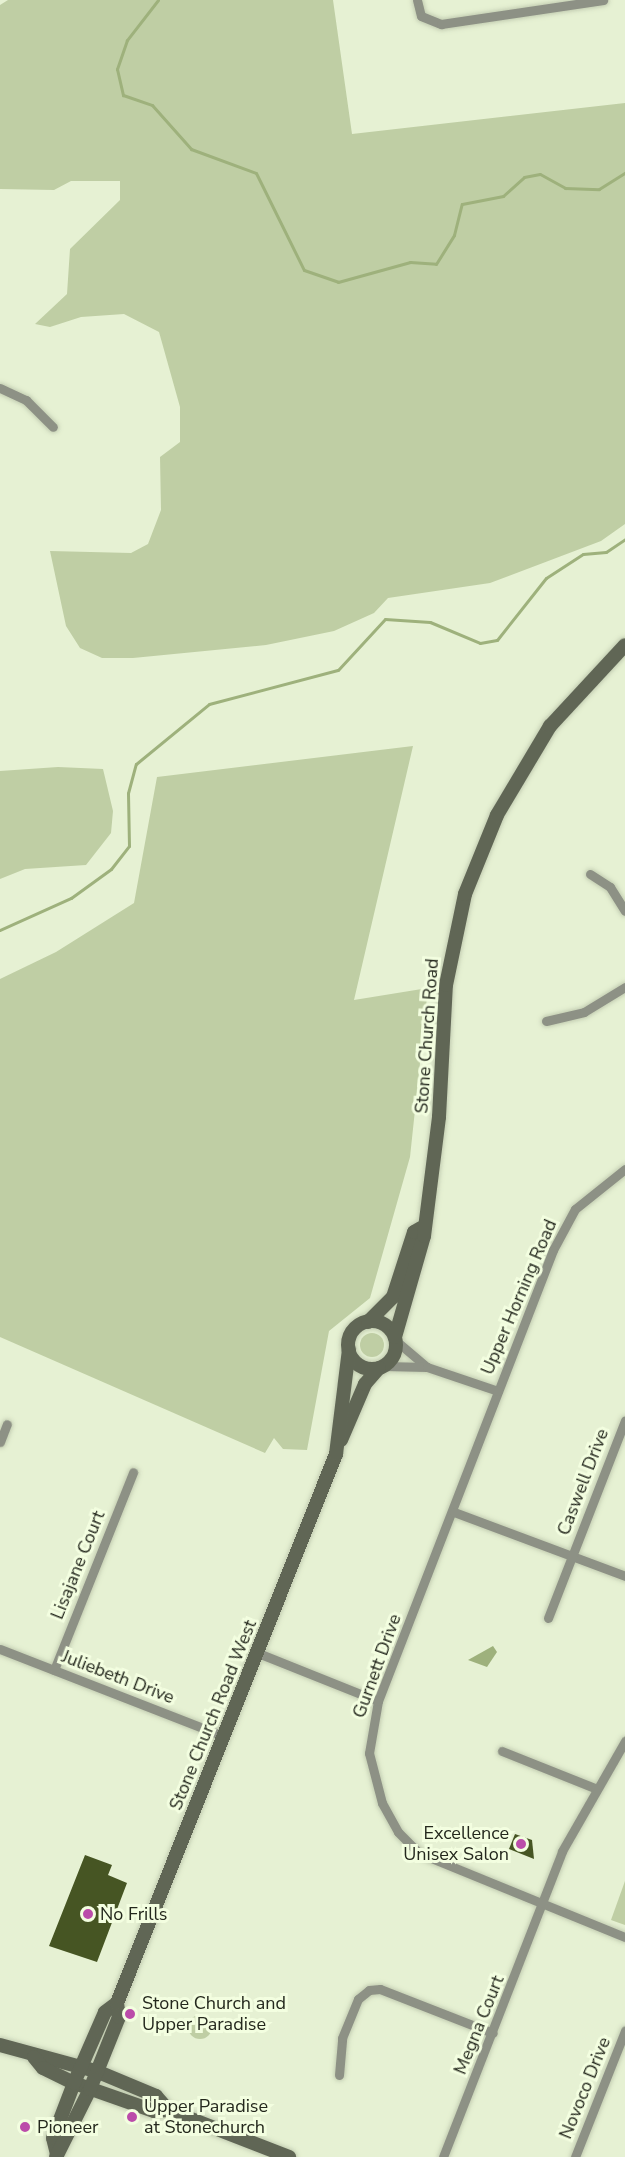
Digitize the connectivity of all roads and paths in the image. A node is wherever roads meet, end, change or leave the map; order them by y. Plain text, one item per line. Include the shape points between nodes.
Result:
1 (417, 0) edge
2 (603, 0) edge
3 (555, 3) edge
4 (0, 388) edge
5 (53, 427) dead end
6 (625, 645) edge
7 (590, 874) dead end
8 (625, 911) edge
9 (625, 987) edge
10 (546, 1021) dead end
11 (625, 1169) edge
12 (421, 1228) junction
13 (368, 1322) junction
14 (395, 1338) junction
15 (349, 1350) junction
16 (381, 1367) junction
17 (427, 1367) junction
18 (498, 1391) junction
19 (625, 1420) edge
20 (7, 1424) dead end
21 (340, 1440) junction
22 (0, 1442) edge
23 (133, 1472) dead end
24 (454, 1512) junction
25 (573, 1556) junction
26 (625, 1576) edge
27 (548, 1618) dead end
28 (0, 1649) edge
29 (258, 1653) junction
30 (54, 1670) junction
31 (378, 1701) junction
32 (224, 1736) junction
33 (625, 1741) edge
34 (502, 1751) dead end
35 (597, 1789) junction
36 (544, 1904) junction
37 (625, 1937) edge
38 (117, 2003) junction
39 (625, 2031) edge
40 (493, 2033) junction
41 (0, 2045) edge
42 (34, 2057) junction
43 (82, 2066) junction
44 (96, 2071) junction
45 (339, 2075) dead end
46 (74, 2083) junction
47 (90, 2089) junction
48 (168, 2110) junction
49 (56, 2156) edge
50 (290, 2157) edge
51 (443, 2157) edge
52 (575, 2157) edge

1 - 3 street via 421,16 441,24
2 - 3 street
4 - 5 street via 26,400
6 - 12 main road, Stone Church Road via 550,726 497,815 465,894 446,985 436,1149
7 - 8 street via 610,887
9 - 10 street via 584,1012
11 - 18 street, Upper Horning Road via 570,1218
12 - 13 main road, Stone Church Road via 414,1232 393,1297
12 - 14 main road, Stone Church Road via 424,1236
13 - 14 main road via 384,1325
13 - 15 main road via 353,1332
14 - 16 main road via 395,1353
14 - 17 street
15 - 16 main road via 360,1365
15 - 21 main road
16 - 17 street
16 - 21 main road
17 - 18 street
18 - 24 street, Gurnett Drive
19 - 25 street, Caswell Drive
20 - 22 street
21 - 29 main road, Stone Church Road West
23 - 30 street, Lisajane Court
24 - 25 street
24 - 31 street, Gurnett Drive
25 - 26 street
25 - 27 street, Caswell Drive
28 - 30 street, Juliebeth Drive
29 - 31 street
29 - 32 main road, Stone Church Road West
30 - 32 street, Juliebeth Drive
31 - 36 street, Gurnett Drive via 371,1727 373,1779 398,1832 419,1853 449,1869
32 - 38 main road, Stone Church Road West
33 - 35 street, Megna Court
34 - 35 street
35 - 36 street, Megna Court via 562,1851
36 - 37 street, Gurnett Drive
36 - 40 street, Megna Court
38 - 43 main road, Stone Church Road West via 105,2012
38 - 44 main road, Stone Church Road West via 118,2017
39 - 52 street, Novoco Drive
40 - 45 street via 380,1989 369,1990 358,1999 342,2037
40 - 51 street, Megna Court
41 - 42 main road
42 - 43 main road via 49,2054
42 - 46 main road via 43,2068
43 - 44 main road
43 - 46 main road, Stone Church Road West
44 - 47 main road, Stone Church Road West
44 - 48 main road via 156,2096
46 - 47 main road
46 - 49 main road, Stone Church Road West via 53,2138
47 - 48 main road via 154,2111
47 - 49 main road, Stone Church Road West
48 - 50 main road

